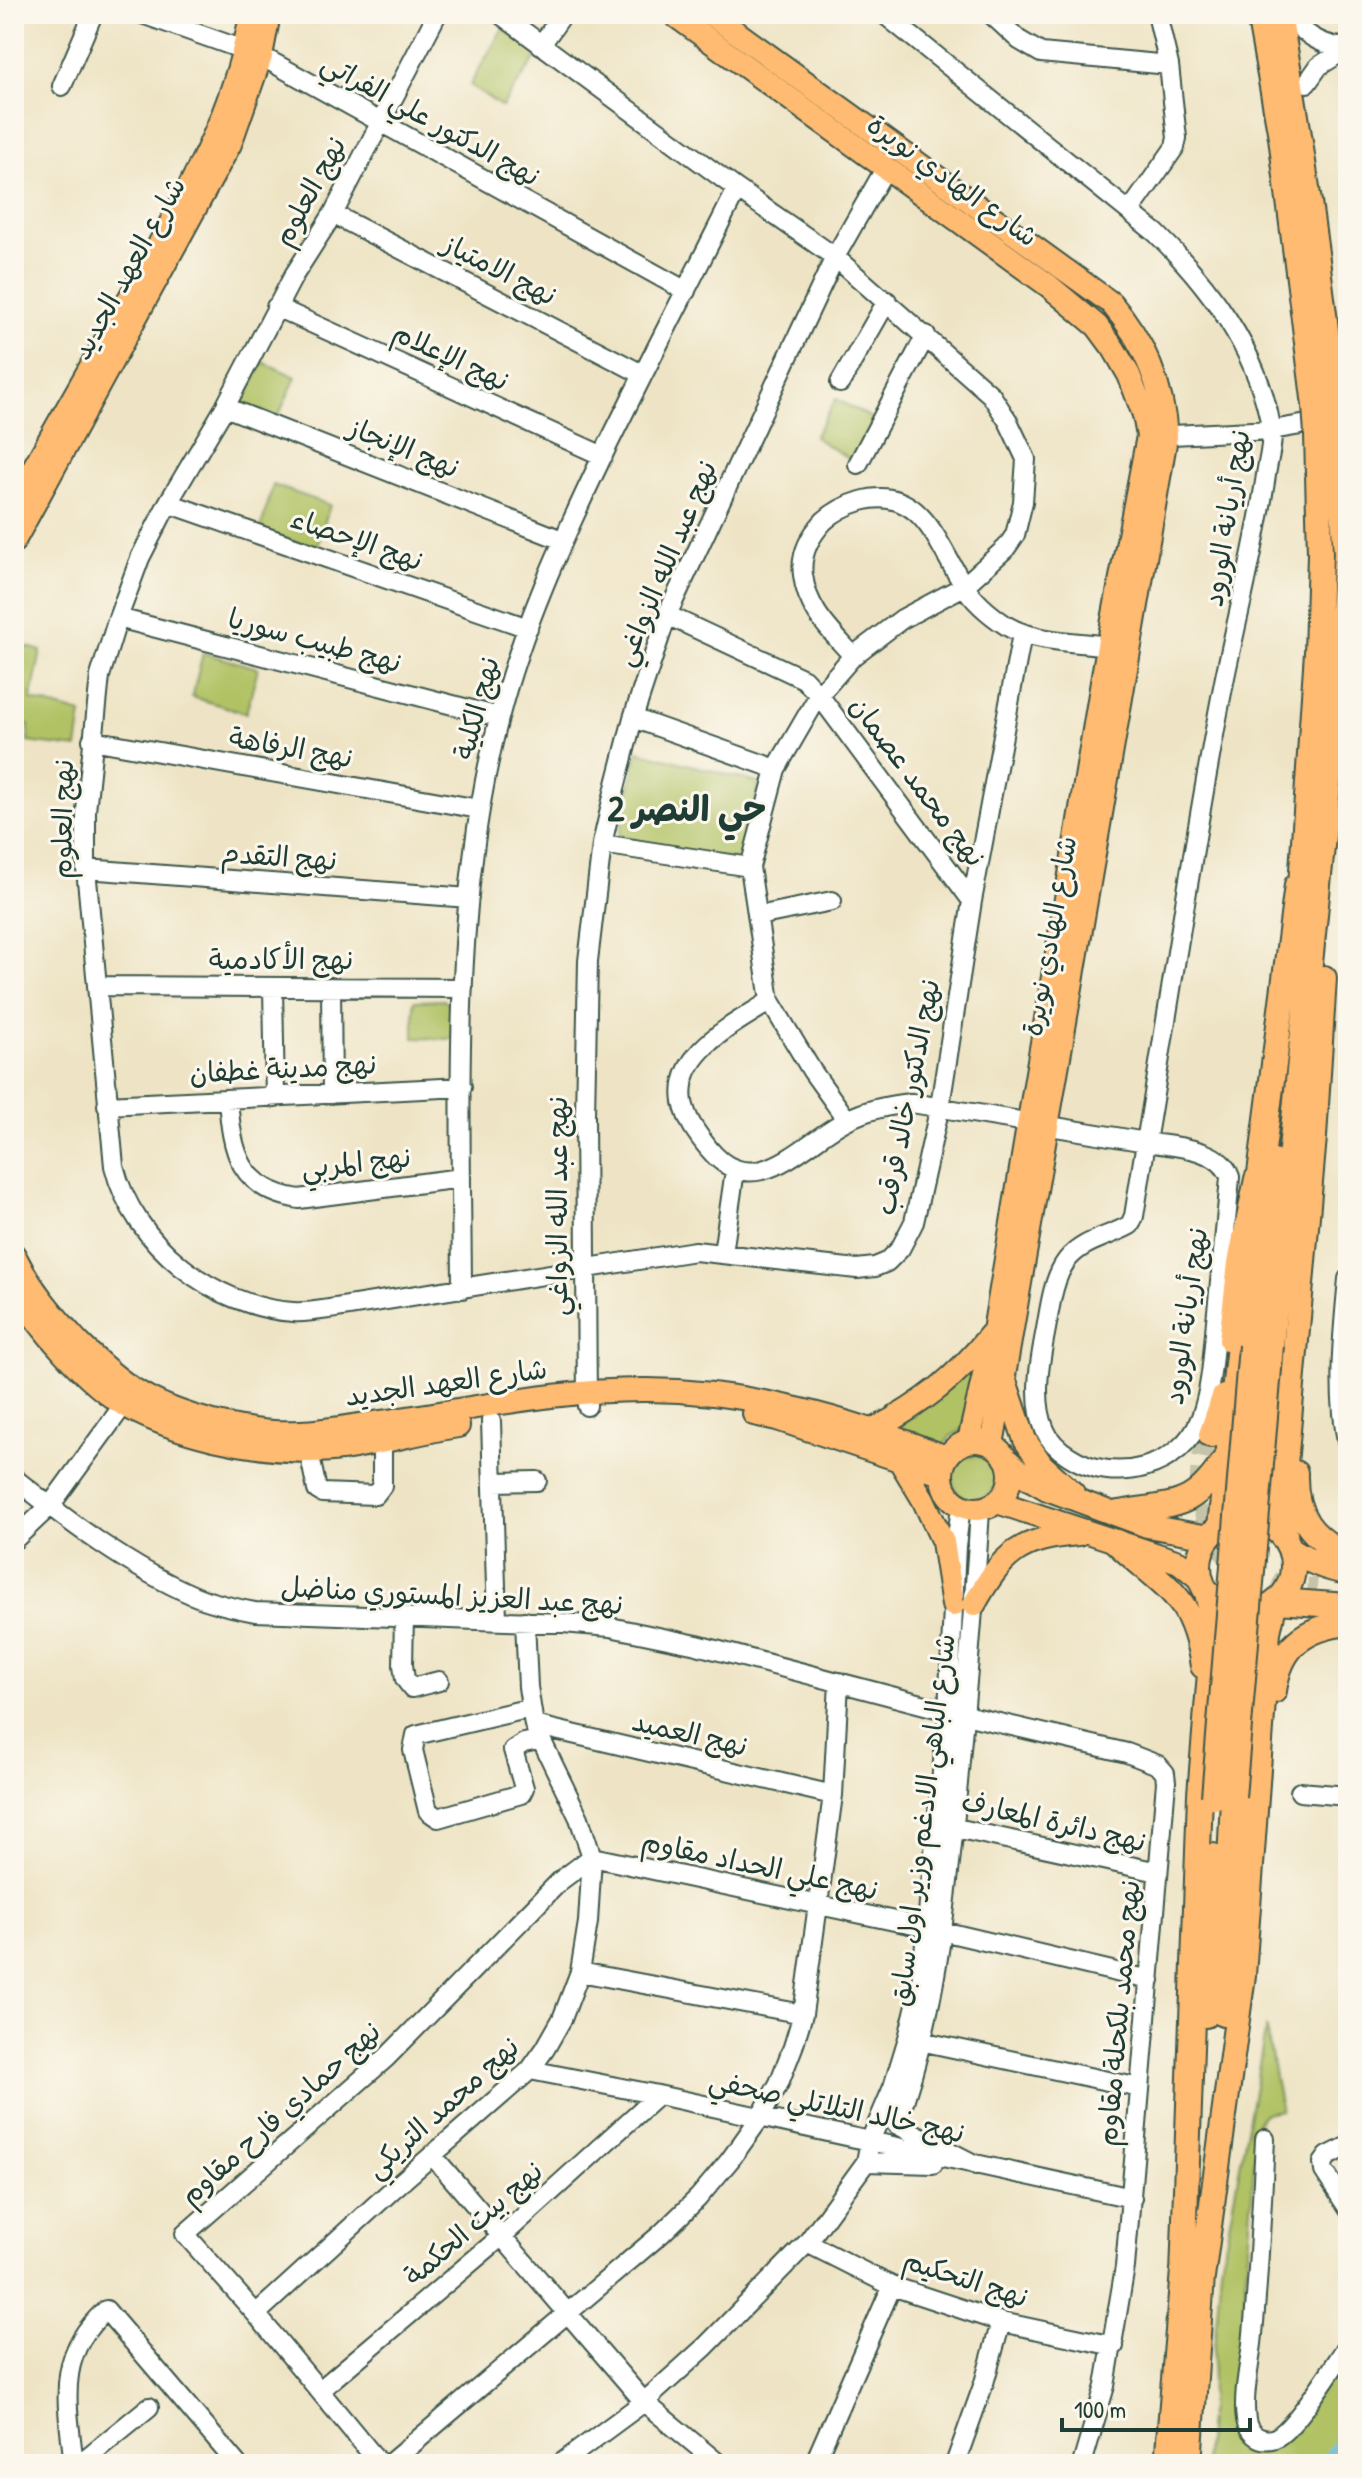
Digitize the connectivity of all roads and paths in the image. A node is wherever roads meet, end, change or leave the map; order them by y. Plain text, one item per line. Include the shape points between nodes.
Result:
1 (93, 14) edge
2 (142, 14) edge
3 (251, 14) edge
4 (269, 14) edge
5 (437, 14) edge
6 (500, 14) edge
7 (563, 14) edge
8 (673, 14) edge
9 (711, 14) edge
10 (884, 14) edge
11 (991, 14) edge
12 (1157, 14) edge
13 (1259, 14) edge
14 (1289, 17) edge
15 (541, 45) junction
16 (1348, 48) edge
17 (253, 53) junction
18 (1169, 65) junction
19 (1307, 83) junction
20 (62, 86) dead end
21 (379, 122) junction
22 (885, 169) junction
23 (737, 189) junction
24 (1130, 211) junction
25 (333, 214) junction
26 (835, 257) junction
27 (1318, 258) junction
28 (686, 291) junction
29 (887, 301) junction
30 (276, 307) junction
31 (926, 335) junction
32 (642, 374) junction
33 (840, 383) dead end
34 (225, 407) junction
35 (1330, 419) edge
36 (1272, 430) junction
37 (1157, 436) junction
38 (603, 456) junction
39 (858, 464) dead end
40 (14, 503) edge
41 (168, 503) junction
42 (562, 540) junction
43 (14, 541) edge
44 (964, 586) junction
45 (667, 615) junction
46 (118, 618) junction
47 (528, 628) junction
48 (1022, 634) junction
49 (1119, 647) junction
50 (853, 656) junction
51 (819, 695) junction
52 (1336, 709) junction
53 (499, 717) junction
54 (633, 718) junction
55 (92, 740) junction
56 (776, 769) junction
57 (479, 809) junction
58 (1305, 831) junction
59 (602, 844) junction
60 (750, 867) junction
61 (86, 869) junction
62 (469, 898) junction
63 (832, 901) dead end
64 (972, 901) junction
65 (758, 916) junction
66 (98, 986) junction
67 (273, 987) junction
68 (331, 987) junction
69 (463, 988) junction
70 (770, 1001) junction
71 (462, 1087) junction
72 (332, 1094) junction
73 (275, 1098) junction
74 (228, 1099) junction
75 (107, 1105) junction
76 (940, 1106) junction
77 (847, 1120) junction
78 (1038, 1123) junction
79 (1146, 1142) junction
80 (1263, 1149) junction
81 (735, 1170) junction
82 (461, 1178) junction
83 (723, 1253) junction
84 (14, 1255) edge
85 (585, 1267) junction
86 (1348, 1279) edge
87 (14, 1286) edge
88 (462, 1289) junction
89 (1298, 1318) junction
90 (994, 1331) junction
91 (1261, 1345) junction
92 (1003, 1375) junction
93 (129, 1398) junction
94 (586, 1399) junction
95 (491, 1421) junction
96 (875, 1429) junction
97 (1211, 1435) tunnel mouth
98 (382, 1442) junction
99 (1348, 1446) edge
100 (989, 1448) junction
101 (309, 1452) junction
102 (1228, 1454) junction
103 (900, 1461) junction
104 (944, 1466) junction
105 (14, 1478) edge
106 (537, 1481) dead end
107 (493, 1482) junction
108 (1087, 1504) junction
109 (50, 1506) junction
110 (979, 1506) junction
111 (1118, 1513) junction
112 (1215, 1532) junction
113 (1089, 1534) junction
114 (14, 1540) edge
115 (1116, 1542) junction
116 (1288, 1545) junction
117 (1348, 1555) edge
118 (1348, 1572) edge
119 (1204, 1586) junction
120 (1317, 1590) tunnel mouth
121 (1348, 1591) edge
122 (1276, 1603) junction
123 (964, 1605) junction
124 (1348, 1606) edge
125 (404, 1616) junction
126 (497, 1620) junction
127 (525, 1621) junction
128 (1348, 1623) edge
129 (439, 1681) dead end
130 (839, 1682) junction
131 (1206, 1705) junction
132 (956, 1712) junction
133 (535, 1724) junction
134 (1300, 1792) dead end
135 (1258, 1793) junction
136 (833, 1795) junction
137 (1348, 1796) edge
138 (946, 1826) junction
139 (592, 1857) junction
140 (1158, 1872) junction
141 (817, 1906) junction
142 (934, 1929) junction
143 (580, 1972) junction
144 (1150, 1980) junction
145 (803, 2014) junction
146 (916, 2040) junction
147 (530, 2070) junction
148 (1140, 2088) junction
149 (658, 2095) junction
150 (760, 2118) junction
151 (1265, 2139) dead end
152 (870, 2141) junction
153 (1348, 2146) edge
154 (432, 2155) junction
155 (866, 2162) junction
156 (976, 2165) junction
157 (1132, 2198) junction
158 (1348, 2208) edge
159 (502, 2236) junction
160 (807, 2243) junction
161 (1192, 2277) junction
162 (892, 2286) junction
163 (567, 2313) junction
164 (256, 2314) junction
165 (1001, 2322) junction
166 (1348, 2345) edge
167 (1114, 2346) junction
168 (1184, 2375) junction
169 (320, 2390) junction
170 (644, 2402) junction
171 (149, 2407) dead end
172 (232, 2462) edge
173 (715, 2463) edge
174 (76, 2464) edge
175 (380, 2464) edge
176 (389, 2464) edge
177 (560, 2464) edge
178 (814, 2464) edge
179 (955, 2464) edge
180 (1082, 2464) edge
181 (1169, 2464) edge
182 (1189, 2464) edge
183 (1196, 2464) edge

1 - 20 street
2 - 17 street, نهج الدكتور علي الفراتي
3 - 17 main road, شارع العهد الجديد
4 - 17 main road, شارع العهد الجديد
5 - 21 street, نهج العلوم
6 - 15 street
7 - 15 street
8 - 22 main road, شارع الهادي نويرة
9 - 37 main road, شارع الهادي نويرة via 1111,303 1151,368 1165,416
10 - 24 street, نهج أريانة الورود
11 - 18 street via 1041,53
12 - 18 street
13 - 35 highway
14 - 16 street via 1315,40
14 - 19 highway
14 - 27 highway
15 - 23 street
16 - 19 street via 1319,66
17 - 21 street, نهج الدكتور علي الفراتي
17 - 40 main road, شارع العهد الجديد via 201,167
17 - 43 main road, شارع العهد الجديد via 230,144
18 - 24 street via 1175,147
19 - 27 highway
21 - 25 street, نهج العلوم
21 - 28 street, نهج الدكتور علي الفراتي
22 - 26 street, نهج عبد الله الزواغي
22 - 37 main road, شارع الهادي نويرة via 1097,326 1129,375
23 - 26 street
23 - 28 street, نهج الكلية
24 - 36 street, نهج أريانة الورود via 1187,264 1229,320 1258,377
25 - 30 street, نهج العلوم
25 - 32 street, نهج الامتياز
26 - 29 street
26 - 45 street, نهج عبد الله الزواغي
27 - 35 highway
28 - 32 street, نهج الكلية
29 - 31 street
29 - 33 street
30 - 34 street, نهج العلوم
30 - 38 street, نهج الإعلام
31 - 39 street
31 - 44 street via 991,395 1026,459 1015,535
32 - 38 street, نهج الكلية
34 - 41 street, نهج العلوم
34 - 42 street, نهج الإنجاز
35 - 36 street
35 - 52 highway via 1346,553
35 - 58 highway
36 - 37 street
36 - 79 street, نهج أريانة الورود
37 - 49 main road, شارع الهادي نويرة
38 - 42 street, نهج الكلية
41 - 46 street, نهج العلوم
41 - 47 street, نهج الإحصاء
42 - 47 street, نهج الكلية
44 - 48 street via 979,604
44 - 50 street via 902,619
44 - 50 street via 927,521 909,506 889,498 848,504 815,530 802,570 814,612
45 - 51 street, نهج محمد عصمان via 804,679
45 - 54 street, نهج عبد الله الزواغي
46 - 53 street, نهج طبيب سوريا
46 - 55 street, نهج العلوم via 100,676
47 - 53 street, نهج الكلية
48 - 49 street
48 - 64 street, نهج الدكتور خالد قرقب
49 - 78 main road, شارع الهادي نويرة
50 - 51 street
51 - 56 street
51 - 64 street, نهج محمد عصمان
52 - 89 highway via 1329,899
52 - 91 highway
53 - 57 street, نهج الكلية
54 - 56 street
54 - 59 street, نهج عبد الله الزواغي
55 - 57 street, نهج الرفاهة
55 - 61 street, نهج العلوم
56 - 60 street
57 - 62 street, نهج الكلية
58 - 80 highway
58 - 91 highway
59 - 60 street
59 - 85 street, نهج عبد الله الزواغي via 588,961
60 - 65 street
61 - 62 street, نهج التقدم
61 - 66 street, نهج العلوم
62 - 69 street, نهج الكلية
63 - 65 street
64 - 76 street, نهج الدكتور خالد قرقب
65 - 70 street
66 - 67 street, نهج الأكادمية
66 - 75 street, نهج العلوم
67 - 68 street, نهج الأكادمية
67 - 73 street
68 - 69 street, نهج الأكادمية
68 - 72 street
69 - 71 street, نهج الكلية
70 - 77 street
70 - 81 street via 708,1043 685,1076 686,1117 717,1158
71 - 72 street, نهج مدينة غطفان
71 - 82 street, نهج الكلية
72 - 73 street, نهج مدينة غطفان
73 - 74 street, نهج مدينة غطفان
74 - 75 street, نهج مدينة غطفان
74 - 82 street, نهج المربي via 237,1158 250,1176 280,1196 299,1199
75 - 88 street, نهج العلوم via 114,1166 132,1212 180,1265 211,1287 239,1300 296,1312
76 - 77 street, نهج أريانة الورود via 882,1106
76 - 78 street, نهج أريانة الورود
76 - 83 street, نهج الدكتور خالد قرقب via 914,1222 887,1262 857,1269
77 - 81 street, نهج أريانة الورود via 771,1169
78 - 79 street, نهج أريانة الورود
78 - 90 main road, شارع الهادي نويرة
78 - 92 main road, شارع الهادي نويرة
79 - 79 street, نهج أريانة الورود via 1130,1225 1093,1240 1068,1259 1053,1296 1040,1360 1039,1399 1049,1439 1072,1459 1110,1471 1158,1463 1175,1452 1200,1419 1210,1383 1230,1177 1218,1158
80 - 97 highway via 1240,1263 1223,1400
80 - 102 highway
81 - 83 street
82 - 88 street, نهج الكلية
83 - 85 street, نهج الدكتور خالد قرقب via 695,1251
84 - 93 main road, شارع العهد الجديد via 52,1314
85 - 88 street, نهج العلوم
85 - 94 street, نهج عبد الله الزواغي
86 - 99 street via 1342,1349
87 - 93 main road, شارع العهد الجديد via 82,1371
89 - 116 highway via 1283,1487
89 - 117 highway via 1297,1499 1317,1537
90 - 96 main road via 934,1393
90 - 100 main road, شارع الهادي نويرة
91 - 161 highway, bridge via 1224,1797 1222,2042
92 - 100 main road, شارع الهادي نويرة
92 - 108 main road via 1025,1440 1042,1465
93 - 94 main road, شارع العهد الجديد via 225,1424 300,1432
93 - 101 main road, شارع العهد الجديد via 181,1430 224,1442
93 - 109 street
94 - 95 main road, شارع العهد الجديد
94 - 96 main road, شارع العهد الجديد via 647,1390 711,1392
94 - 103 main road, شارع العهد الجديد via 710,1406 777,1419
95 - 98 main road, شارع العهد الجديد
95 - 107 street
96 - 104 main road, شارع العهد الجديد
98 - 101 main road, شارع العهد الجديد
98 - 101 street via 382,1486 375,1495 317,1490
100 - 104 main road via 956,1447
100 - 108 main road via 1047,1489
100 - 110 main road via 1009,1470 1009,1482 1005,1493
102 - 111 highway via 1200,1492 1181,1503
102 - 112 highway
103 - 104 main road, شارع العهد الجديد
103 - 123 main road via 943,1542
104 - 110 main road via 946,1493
105 - 109 street, نهج عبد العزيز المستوري مناضل
106 - 107 street
107 - 126 street
108 - 111 main road
109 - 114 street
109 - 125 street, نهج عبد العزيز المستوري مناضل via 138,1565 214,1603 255,1612
110 - 113 main road
110 - 123 street, شارع الباهي الادغم وزير اول سابق
111 - 112 main road via 1159,1529
112 - 116 highway via 1249,1519 1276,1530
112 - 119 highway via 1202,1550
113 - 115 main road
113 - 123 main road via 1035,1541 1017,1550
115 - 119 main road via 1179,1562
115 - 131 highway via 1172,1591 1190,1615
116 - 118 highway via 1311,1562
116 - 122 highway via 1292,1577
119 - 122 highway via 1231,1611 1260,1612
119 - 131 highway via 1214,1624
120 - 121 highway
122 - 124 highway
122 - 135 highway via 1268,1632
123 - 132 street, شارع الباهي الادغم وزير اول سابق
125 - 126 street, نهج عبد العزيز المستوري مناضل
125 - 129 street via 405,1679 412,1688
126 - 127 street, نهج عبد العزيز المستوري مناضل
127 - 130 street, نهج عبد العزيز المستوري مناضل via 610,1627
127 - 133 street, نهج محمد التريكي
128 - 135 highway via 1313,1630 1289,1648 1275,1684
130 - 132 street, نهج عبد العزيز المستوري مناضل
130 - 136 street
131 - 161 highway via 1193,1942
132 - 138 street, شارع الباهي الادغم وزير اول سابق
132 - 140 street, نهج محمد بلكحلة مقاوم via 1158,1765 1166,1782
133 - 133 street via 513,1750 522,1776 521,1794 438,1818 428,1811 413,1750 416,1735
133 - 136 street, نهج العميد
133 - 139 street, نهج محمد التريكي
134 - 137 street
135 - 161 highway via 1243,1975
136 - 141 street
138 - 140 street, نهج دائرة المعارف
138 - 142 street, شارع الباهي الادغم وزير اول سابق
139 - 141 street, نهج علي الحداد مقاوم
139 - 143 street, نهج محمد التريكي
139 - 164 street, نهج حمادي فارح مقاوم via 560,1881 386,2058 185,2234
140 - 144 street, نهج محمد بلكحلة مقاوم
141 - 142 street, نهج علي الحداد مقاوم
141 - 145 street
142 - 144 street, نهج علي الحداد مقاوم
142 - 146 street, شارع الباهي الادغم وزير اول سابق
143 - 145 street
143 - 147 street, نهج محمد التريكي via 562,2019
144 - 148 street, نهج محمد بلكحلة مقاوم
145 - 150 street via 786,2067
146 - 148 street
146 - 152 street, شارع الباهي الادغم وزير اول سابق
146 - 156 street, شارع الباهي الادغم وزير اول سابق via 896,2124
147 - 149 street, نهج خالد التلاتلي صحفي
147 - 154 street, نهج محمد التريكي
148 - 157 street, نهج محمد بلكحلة مقاوم
149 - 150 street, نهج خالد التلاتلي صحفي
149 - 159 street, نهج بيت الحكمة
150 - 152 street, نهج خالد التلاتلي صحفي
150 - 163 street via 681,2215
151 - 166 street via 1246,2406 1254,2435 1263,2440 1281,2436
152 - 155 street, شارع الباهي الادغم وزير اول سابق
152 - 156 street, نهج خالد التلاتلي صحفي
153 - 158 street via 1325,2159 1323,2167
154 - 159 street
154 - 164 street, نهج محمد التريكي
155 - 156 street
155 - 160 street
156 - 157 street, نهج خالد التلاتلي صحفي
157 - 167 street, نهج محمد بلكحلة مقاوم
159 - 163 street
159 - 169 street, نهج بيت الحكمة
160 - 162 street, نهج التحكيم
160 - 170 street
161 - 168 highway
162 - 165 street, نهج التحكيم
162 - 178 street
163 - 170 street
163 - 176 street
164 - 169 street, نهج حمادي فارح مقاوم
165 - 167 street, نهج التحكيم
165 - 179 street
167 - 180 street, نهج محمد بلكحلة مقاوم
168 - 181 highway
168 - 182 highway
168 - 183 highway
169 - 175 street, نهج حمادي فارح مقاوم
170 - 173 street
170 - 177 street
171 - 174 street
172 - 174 street via 106,2310 73,2351 68,2379

